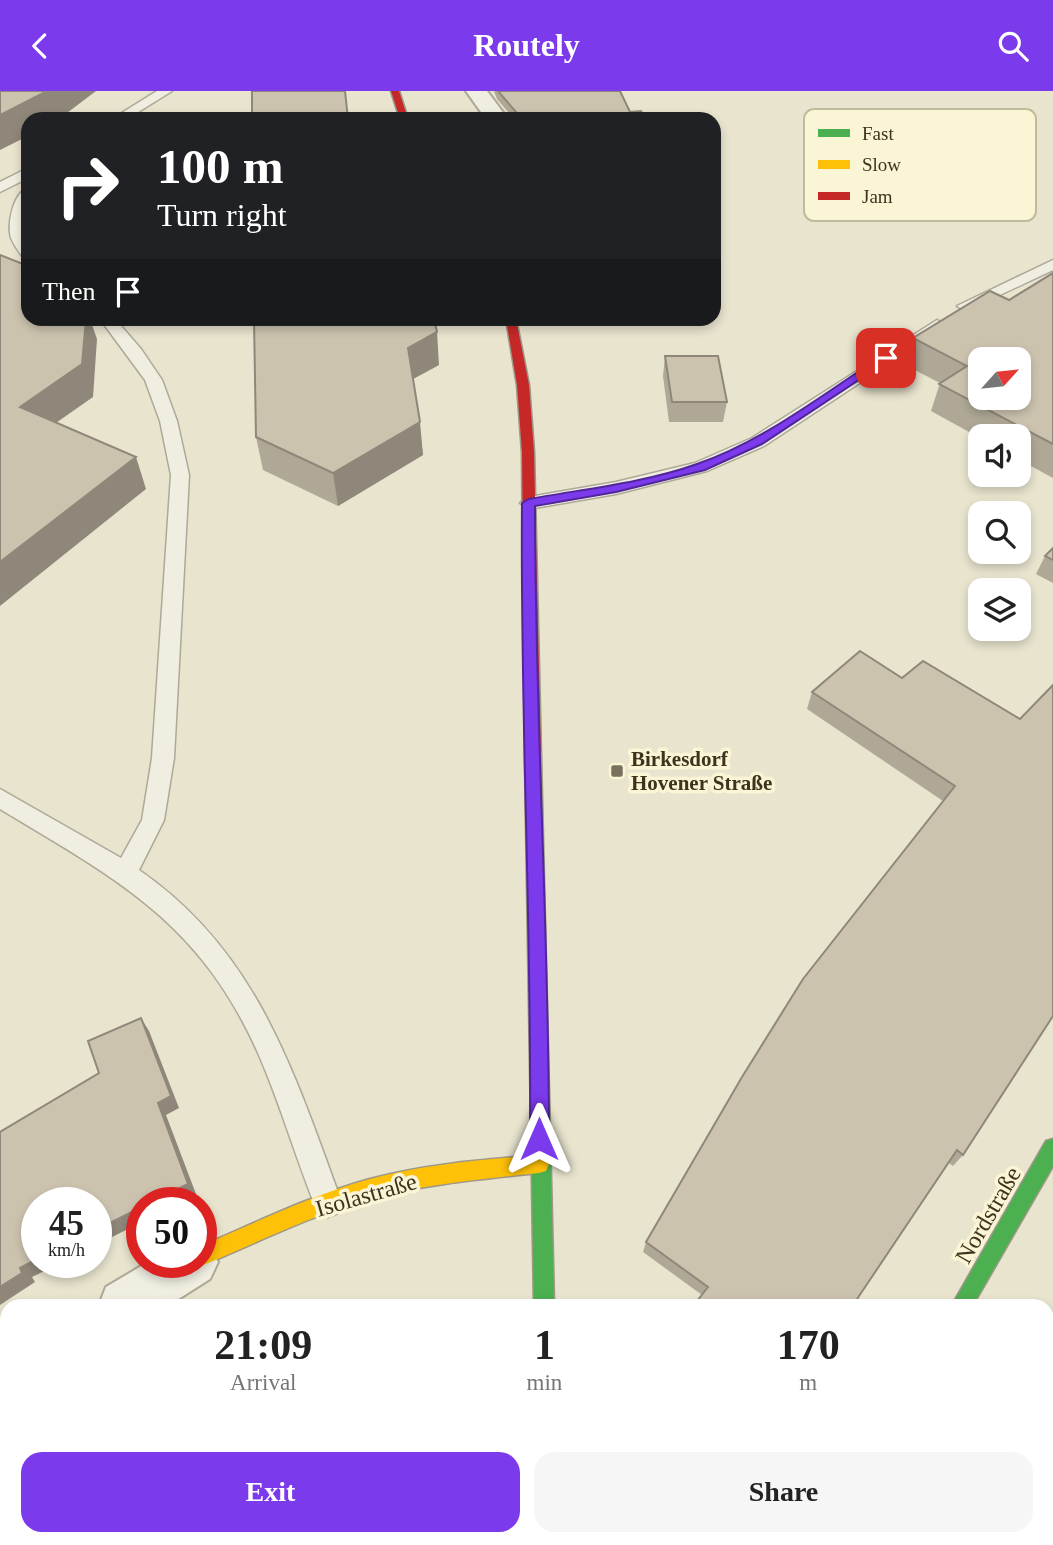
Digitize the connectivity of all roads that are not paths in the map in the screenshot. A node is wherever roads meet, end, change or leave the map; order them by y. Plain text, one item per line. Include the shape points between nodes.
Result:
1 (166, 91) edge
2 (395, 91) edge
3 (476, 91) edge
4 (130, 112) edge
5 (402, 112) edge
6 (492, 112) edge
7 (21, 176) edge
8 (0, 188) edge
9 (21, 205) edge
10 (21, 242) edge
11 (1053, 264) edge
12 (113, 326) edge
13 (513, 326) edge
14 (529, 503) junction
15 (0, 798) edge
16 (125, 873) junction
17 (1053, 1148) edge
18 (539, 1164) junction
19 (328, 1203) junction
20 (217, 1249) edge
21 (167, 1278) edge
22 (133, 1299) edge
23 (544, 1299) edge
24 (965, 1299) edge

1 - 4 lane
2 - 5 main road
3 - 6 street
7 - 8 lane
9 - 10 lane via 16,233
11 - 14 lane via 972,302 758,442 701,467
12 - 16 lane via 141,358 158,390 180,475 163,758 153,820
13 - 14 main road via 529,418
14 - 18 main road
15 - 16 lane
16 - 19 lane via 174,911 218,960 267,1039
17 - 24 main road, Nordstraße
18 - 19 main road, Isolastraße via 440,1175
18 - 23 main road
19 - 20 main road, Isolastraße
21 - 22 street

